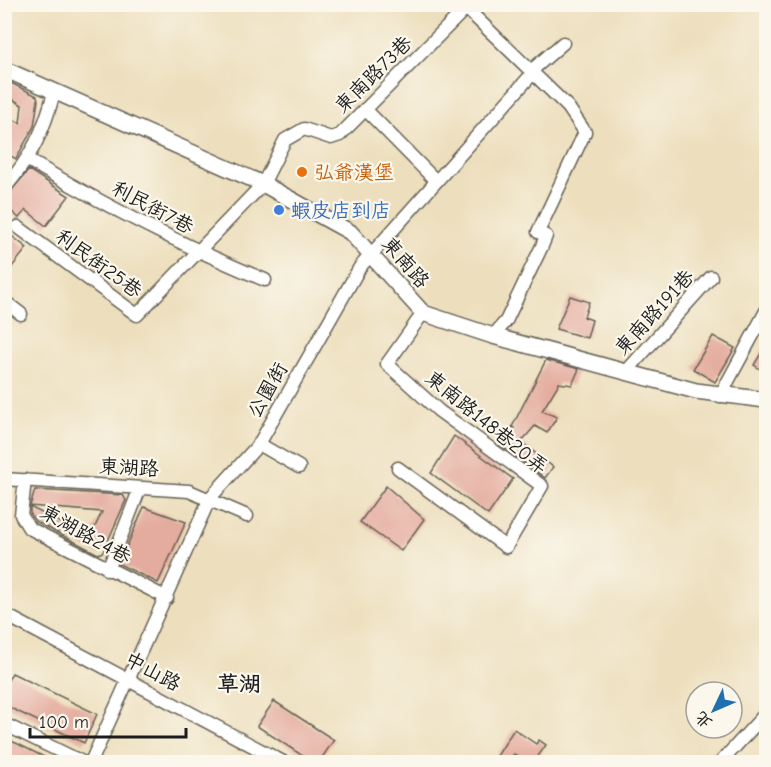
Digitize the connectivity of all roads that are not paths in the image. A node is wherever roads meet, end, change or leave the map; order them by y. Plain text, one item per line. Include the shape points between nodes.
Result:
1 (466, 6) edge
2 (563, 43) dead end
3 (4, 69) edge
4 (532, 72) junction
5 (54, 92) junction
6 (365, 110) junction
7 (28, 160) junction
8 (436, 180) junction
9 (263, 184) junction
10 (4, 189) edge
11 (18, 227) dead end
12 (198, 252) junction
13 (372, 254) junction
14 (711, 277) dead end
15 (265, 280) dead end
16 (4, 301) edge
17 (766, 311) edge
18 (423, 313) junction
19 (21, 314) dead end
20 (493, 336) junction
21 (625, 373) junction
22 (720, 396) junction
23 (766, 400) edge
24 (259, 444) junction
25 (299, 467) dead end
26 (398, 468) dead end
27 (4, 479) edge
28 (25, 480) junction
29 (140, 488) junction
30 (210, 498) junction
31 (247, 516) dead end
32 (108, 570) junction
33 (167, 598) junction
34 (4, 614) edge
35 (128, 680) junction
36 (766, 713) edge
37 (4, 724) edge
38 (82, 762) edge
39 (91, 762) edge
40 (282, 762) edge
41 (721, 762) edge

1 - 4 street, 東南路73巷
1 - 6 street, 東南路73巷
2 - 4 street, 公園街
3 - 5 street, 東南路
4 - 8 street, 公園街
4 - 20 street, 東南路73巷 via 568,107 585,132 538,232 546,236 542,246 506,321
5 - 7 street via 45,128
5 - 9 street, 東南路
6 - 8 street
6 - 9 street, 東南路73巷 via 340,135 331,138 304,129 293,133 285,140
7 - 10 street
7 - 12 street, 利民街7巷
8 - 13 street, 公園街
9 - 12 street
9 - 13 street, 東南路 via 350,232
11 - 12 street, 利民街25巷 via 137,315
12 - 15 street, 利民街7巷
13 - 18 street, 東南路
13 - 24 street, 公園街 via 360,267
14 - 21 street, 東南路191巷
16 - 19 street
17 - 22 street
18 - 20 street, 東南路
18 - 26 street, 東南路148巷20弄 via 387,364 439,411 542,486 506,547
20 - 21 street, 東南路
21 - 22 street, 東南路
22 - 23 street, 東南路
24 - 25 street
24 - 30 street, 公園街
27 - 28 street, 東湖路
28 - 29 street, 東湖路
28 - 32 street, 東湖路24巷 via 21,515 29,528
29 - 30 street, 東湖路 via 189,491
29 - 32 street
30 - 31 street, 東湖路
30 - 33 street, 公園街
32 - 33 street, 東湖路24巷
33 - 35 street, 公園街
34 - 35 street, 中山路
35 - 39 street, 公園街
35 - 40 street, 中山路
36 - 41 street
37 - 38 street

